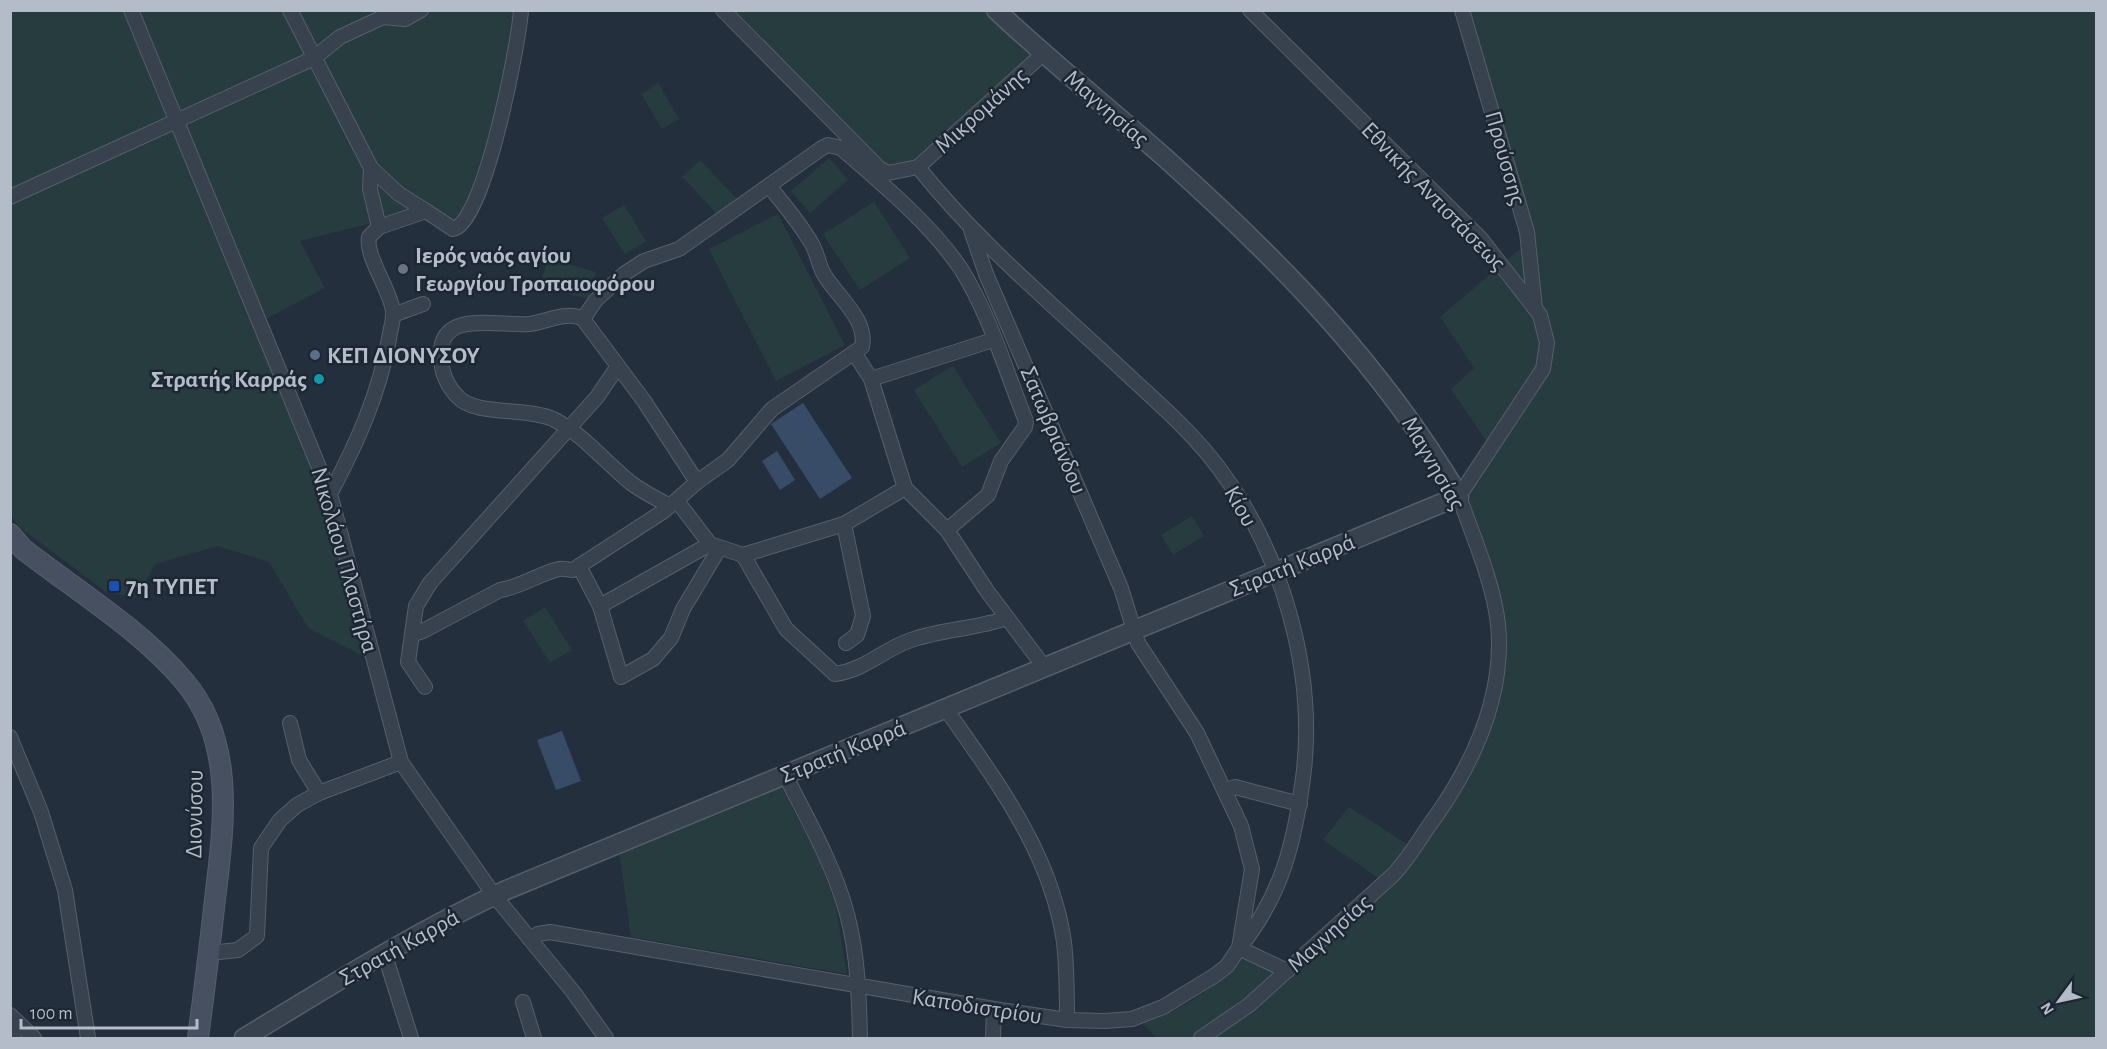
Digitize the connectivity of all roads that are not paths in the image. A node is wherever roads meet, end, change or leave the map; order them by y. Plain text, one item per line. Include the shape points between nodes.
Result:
1 (131, 10) edge
2 (290, 10) edge
3 (422, 10) edge
4 (521, 10) edge
5 (723, 10) edge
6 (1250, 10) edge
7 (1462, 10) edge
8 (1003, 13) edge
9 (1044, 53) junction
10 (314, 58) junction
11 (175, 122) junction
12 (918, 167) junction
13 (370, 168) junction
14 (769, 186) junction
15 (10, 197) edge
16 (426, 211) junction
17 (380, 227) junction
18 (971, 230) junction
19 (423, 304) dead end
20 (1535, 308) junction
21 (393, 315) junction
22 (583, 319) junction
23 (993, 340) junction
24 (855, 354) junction
25 (618, 366) junction
26 (871, 380) junction
27 (567, 429) junction
28 (697, 482) junction
29 (905, 488) junction
30 (330, 494) junction
31 (1458, 496) junction
32 (673, 503) junction
33 (844, 524) junction
34 (947, 530) junction
35 (10, 534) edge
36 (715, 547) junction
37 (743, 555) junction
38 (579, 566) junction
39 (1274, 573) junction
40 (600, 606) junction
41 (1007, 618) junction
42 (1134, 631) junction
43 (414, 634) junction
44 (846, 643) dead end
45 (1045, 668) junction
46 (425, 687) dead end
47 (946, 709) junction
48 (290, 723) dead end
49 (10, 737) edge
50 (401, 762) junction
51 (785, 775) junction
52 (1226, 790) junction
53 (319, 793) junction
54 (1300, 804) junction
55 (494, 896) junction
56 (530, 939) junction
57 (1239, 948) junction
58 (384, 952) junction
59 (209, 953) junction
60 (1287, 971) junction
61 (858, 986) junction
62 (522, 1002) dead end
63 (994, 1010) junction
64 (10, 1017) edge
65 (1067, 1020) junction
66 (14, 1038) edge
67 (34, 1038) edge
68 (88, 1038) edge
69 (198, 1038) edge
70 (244, 1038) edge
71 (411, 1038) edge
72 (534, 1038) edge
73 (606, 1038) edge
74 (860, 1038) edge
75 (993, 1038) edge
76 (1202, 1038) edge

1 - 11 street, Νικολάου Πλαστήρα
2 - 10 street
3 - 10 street via 405,19 383,17 340,37
4 - 16 street via 509,90 476,200 457,228
5 - 12 street via 879,168 888,173
6 - 20 street, Εθνικής Αντιστάσεως via 1481,239
7 - 20 street, Προύσσης via 1527,232
8 - 9 street, Μαγνησίας
9 - 12 street, Μικρομάνης
9 - 31 street, Μαγνησίας via 1212,201 1324,313 1405,412
10 - 11 street
10 - 13 street
11 - 15 street
11 - 30 street, Νικολάου Πλαστήρα
12 - 18 street, Κίου
13 - 16 street
13 - 17 street via 370,189
14 - 22 street via 679,249 644,261 624,274 596,300
14 - 23 street via 822,148 842,148 935,236 969,284
14 - 24 street via 799,223 823,274 858,322 863,340
16 - 17 street
17 - 21 street via 369,237 368,244 389,293
18 - 39 street, Κίου via 1200,446 1237,497
18 - 42 street, Σατωβριάνδου via 986,274 1121,588
19 - 21 street
20 - 31 street, Εθνικής Αντιστάσεως via 1547,343 1543,369
21 - 30 street via 370,411
22 - 25 street
22 - 27 street via 572,315 530,324 464,323 449,332 441,346 447,382 464,403 476,408 527,411
23 - 26 street
23 - 34 street via 1026,421 1025,427 1001,461 988,495
24 - 26 street
24 - 28 street via 778,403 728,460
25 - 27 street via 597,397
25 - 28 street
26 - 29 street
27 - 32 street via 632,484
27 - 43 street via 430,583 416,606
28 - 32 street
29 - 33 street
29 - 34 street
30 - 50 street, Νικολάου Πλαστήρα
31 - 39 street, Στρατή Καρρά
31 - 60 street, Μαγνησίας via 1498,623 1496,680 1478,745 1460,782 1403,865
32 - 36 street
32 - 38 street
33 - 37 street
33 - 44 street via 863,616 858,635
34 - 41 street
35 - 59 main road, Διονύσου via 23,549 163,659 200,703 211,726 224,793
36 - 37 street
36 - 40 street
36 - 40 street via 671,638 653,659 621,677
37 - 41 street via 786,629 836,674 861,668 914,639
38 - 40 street
38 - 43 street via 573,570 562,568 515,588 500,590
39 - 42 street, Στρατή Καρρά
39 - 54 street, Κίου via 1293,633 1306,698
41 - 45 street
42 - 45 street, Στρατή Καρρά
42 - 52 street, Καποδιστρίου via 1143,652 1190,721
43 - 46 street via 408,662
45 - 47 street, Στρατή Καρρά
47 - 51 street, Στρατή Καρρά
47 - 65 street via 1010,801 1039,860 1064,942
48 - 53 street via 299,759
49 - 68 street via 41,812 65,890
50 - 53 street
50 - 55 street, Νικολάου Πλαστήρα
51 - 55 street, Στρατή Καρρά
51 - 61 street via 824,851 843,903
52 - 54 street via 1235,787
52 - 57 street, Καποδιστρίου via 1246,839 1252,869
53 - 59 street via 280,820 261,848 257,936 238,950
54 - 57 street, Κίου via 1278,886 1261,921
55 - 56 street, Νικολάου Πλαστήρα
55 - 58 street, Στρατή Καρρά
56 - 61 street, Καποδιστρίου via 550,932
56 - 73 street, Νικολάου Πλαστήρα
57 - 60 street
57 - 65 street, Καποδιστρίου via 1227,966 1214,976 1146,1014 1105,1022
58 - 70 street, Στρατή Καρρά
58 - 71 street
59 - 69 main road, Διονύσου
60 - 76 street, Μαγνησίας via 1250,1005
61 - 63 street, Καποδιστρίου
61 - 74 street
62 - 72 street
63 - 65 street, Καποδιστρίου
63 - 75 street
64 - 66 street
64 - 67 street

